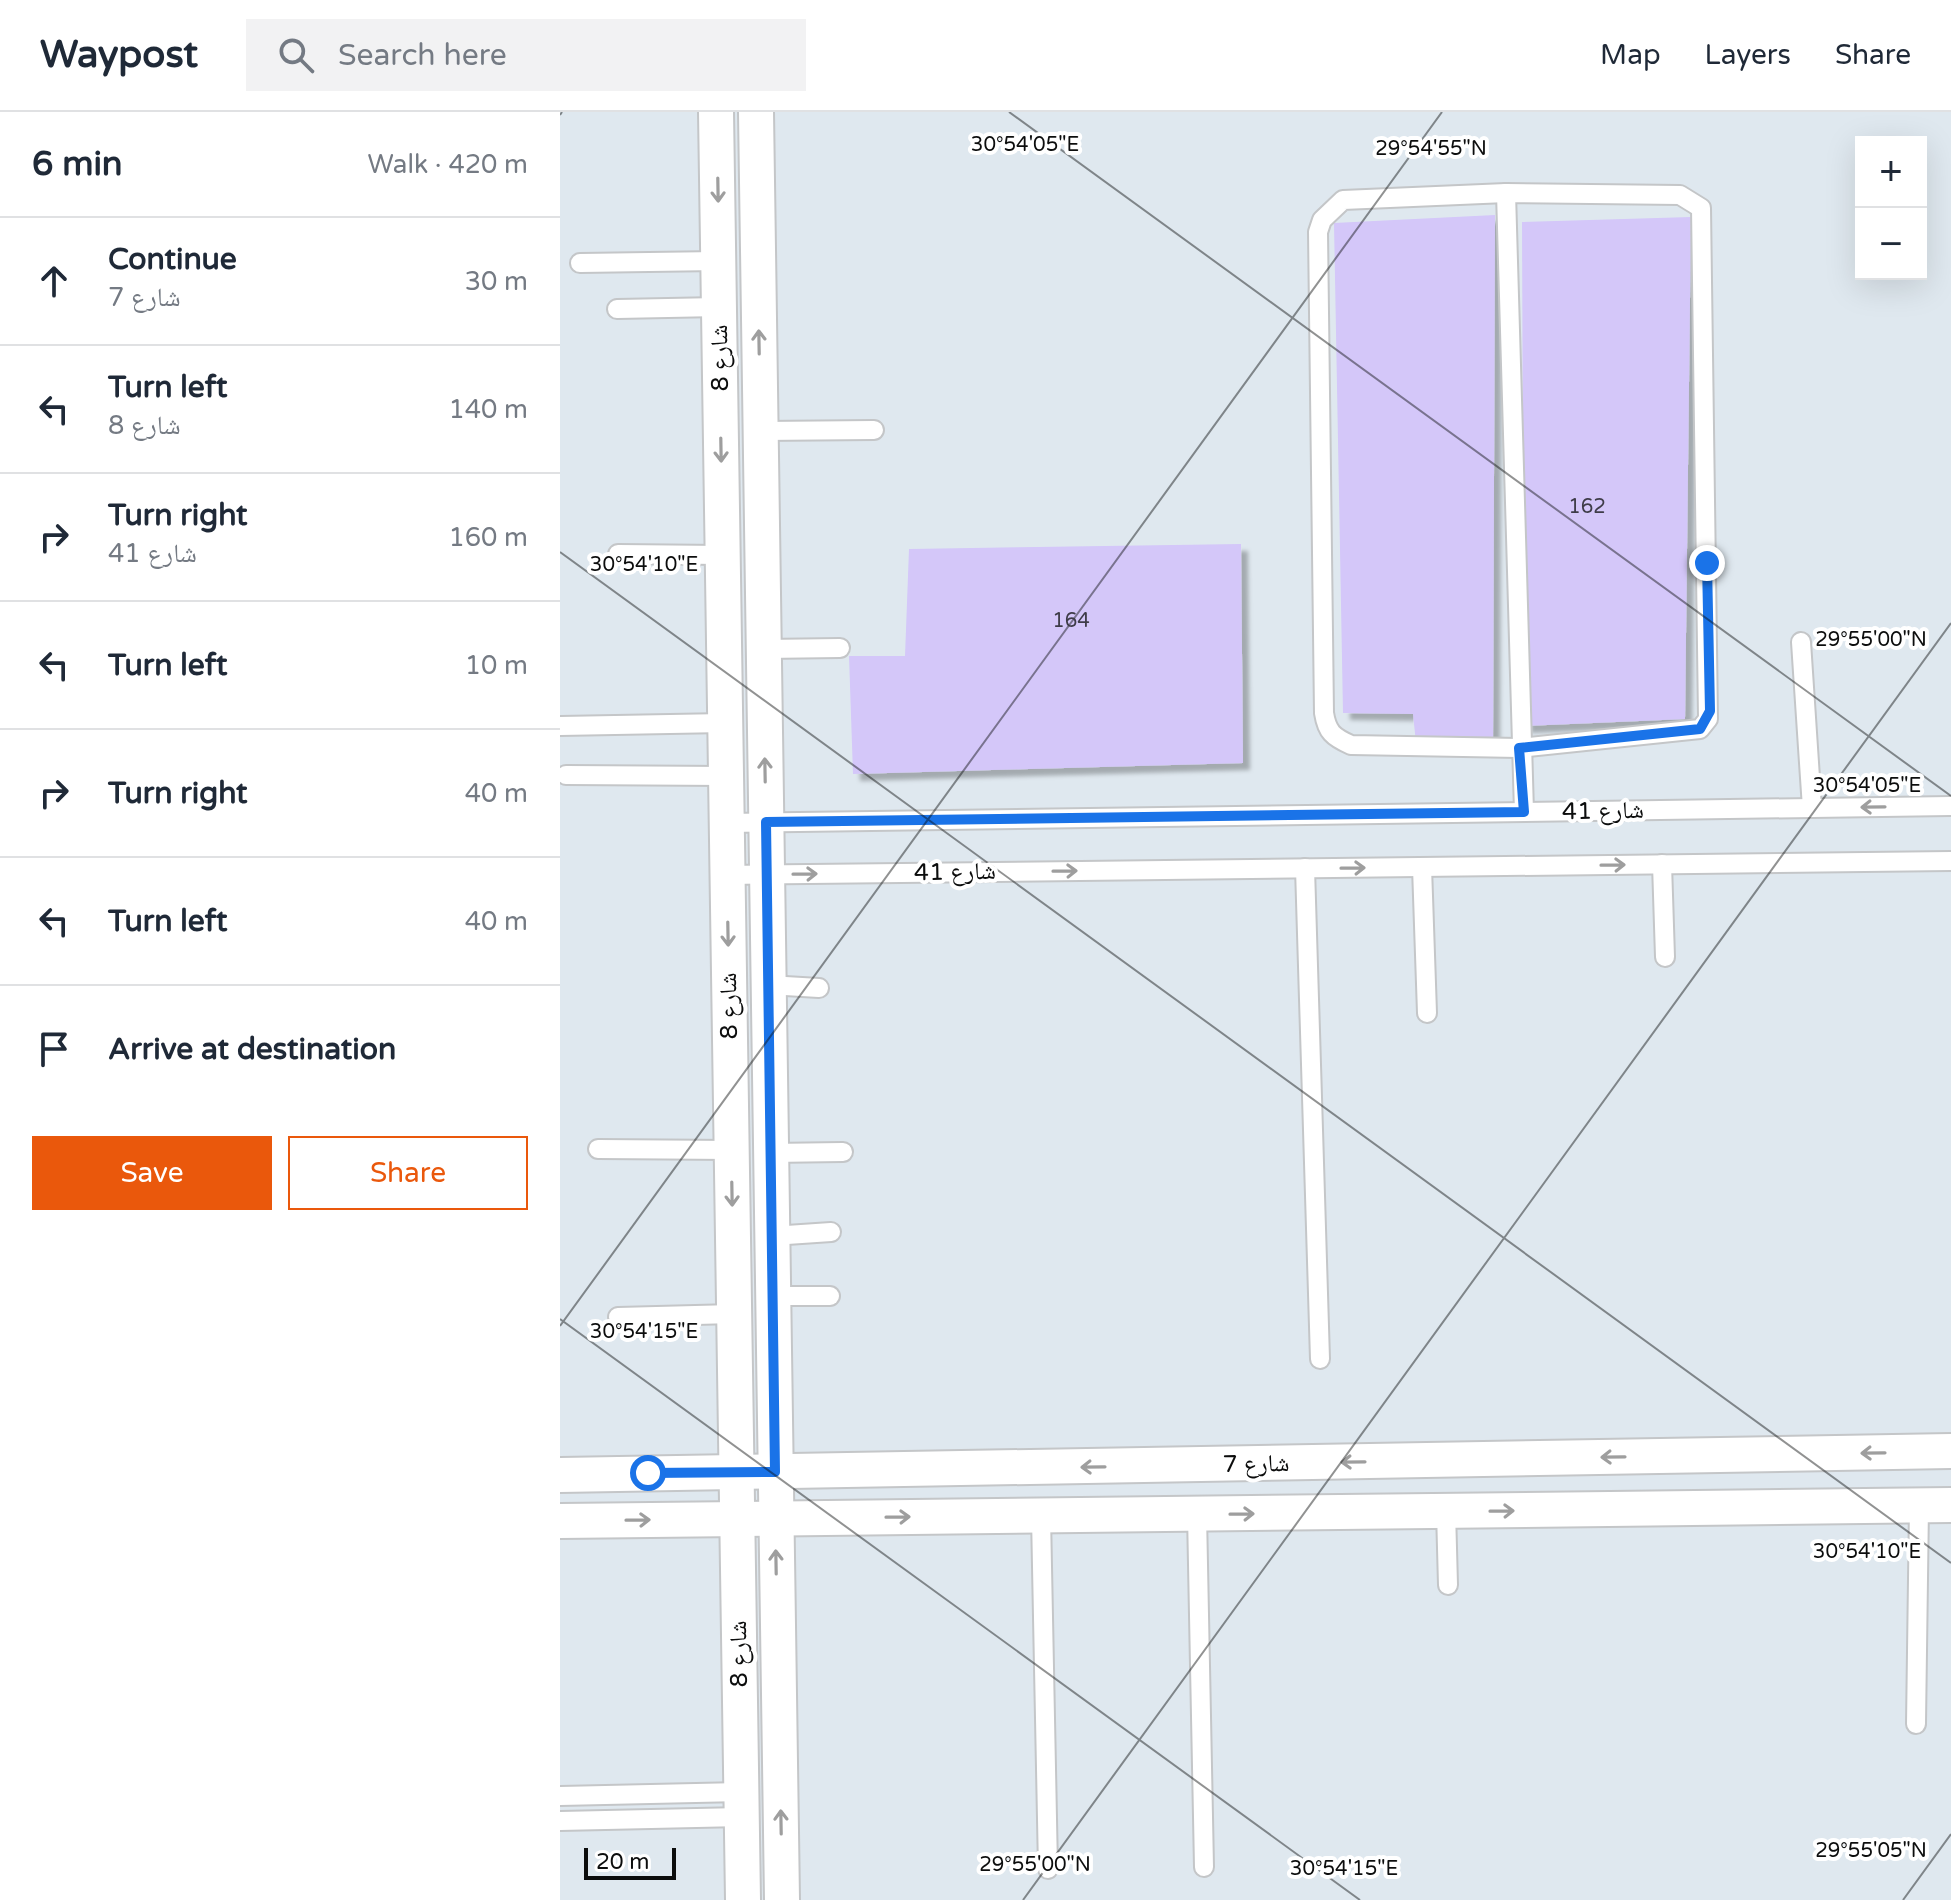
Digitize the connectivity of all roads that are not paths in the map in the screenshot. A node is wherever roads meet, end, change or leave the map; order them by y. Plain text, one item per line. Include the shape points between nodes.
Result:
1 (716, 112) edge
2 (756, 112) edge
3 (1506, 193) junction
4 (718, 261) junction
5 (580, 263) dead end
6 (719, 307) junction
7 (617, 309) dead end
8 (874, 430) dead end
9 (760, 431) junction
10 (618, 554) dead end
11 (723, 555) junction
12 (1801, 642) dead end
13 (840, 648) dead end
14 (764, 649) junction
15 (725, 723) junction
16 (560, 726) edge
17 (1519, 748) junction
18 (566, 775) dead end
19 (726, 776) junction
20 (1951, 806) edge
21 (1812, 808) junction
22 (1524, 812) junction
23 (766, 822) junction
24 (726, 823) junction
25 (1951, 861) edge
26 (1662, 864) junction
27 (1422, 867) junction
28 (1305, 868) junction
29 (727, 875) junction
30 (767, 875) junction
31 (1665, 957) dead end
32 (768, 985) junction
33 (819, 988) dead end
34 (1427, 1013) dead end
35 (598, 1149) dead end
36 (732, 1150) junction
37 (843, 1152) dead end
38 (770, 1153) junction
39 (831, 1232) dead end
40 (772, 1236) junction
41 (772, 1296) junction
42 (830, 1296) dead end
43 (734, 1314) junction
44 (618, 1317) dead end
45 (1320, 1359) dead end
46 (1951, 1451) edge
47 (736, 1471) junction
48 (775, 1472) junction
49 (560, 1475) edge
50 (1935, 1506) edge
51 (1446, 1511) junction
52 (1197, 1514) junction
53 (1041, 1516) junction
54 (737, 1519) junction
55 (776, 1519) junction
56 (560, 1521) edge
57 (1448, 1585) dead end
58 (1916, 1724) dead end
59 (560, 1796) edge
60 (742, 1805) junction
61 (560, 1821) edge
62 (1204, 1867) dead end
63 (1048, 1869) dead end
64 (743, 1900) edge
65 (782, 1900) edge

1 -> 4 street, شارع 8
9 -> 2 street, شارع 8
3 - 17 lane
3 - 17 lane via 1343,200 1322,220 1318,232 1324,713 1334,738 1351,745
3 - 17 lane via 1680,195 1701,208 1703,222 1708,719 1700,729
4 - 5 lane
4 - 6 street, شارع 8
6 - 7 lane
6 -> 11 street, شارع 8
8 - 9 lane
9 - 14 street, شارع 8
10 - 11 lane
11 - 15 street, شارع 8
12 - 21 lane
13 - 14 lane
23 -> 14 street, شارع 8
15 - 16 lane
15 - 19 street, شارع 8
17 - 22 lane
18 - 19 lane
19 - 24 street, شارع 8
20 -> 21 lane, شارع 41
21 - 22 lane, شارع 41
22 - 23 lane, شارع 41
23 - 24 lane, شارع 41
23 - 30 street, شارع 8
24 - 29 street, شارع 8
25 - 26 lane, شارع 41
27 -> 26 lane, شارع 41
26 - 31 lane
28 -> 27 lane, شارع 41
27 - 34 lane
30 -> 28 lane, شارع 41
28 - 45 lane
29 - 30 lane, شارع 41
29 -> 36 street, شارع 8
30 - 32 street, شارع 8
32 - 33 lane
32 - 38 street, شارع 8
35 - 36 lane
36 -> 43 street, شارع 8
37 - 38 lane
38 - 40 street, شارع 8
39 - 40 lane
40 - 41 street, شارع 8
41 - 42 lane
41 - 48 street, شارع 8
43 - 44 lane
43 - 47 street, شارع 8
46 -> 48 street, شارع 7
47 - 48 street, شارع 7
47 - 49 street, شارع 7
47 - 54 street, شارع 8
48 - 55 street, شارع 8
51 -> 50 street, شارع 7
50 - 58 lane
52 -> 51 street, شارع 7
51 - 57 lane
52 - 53 street, شارع 7
52 - 62 lane
55 -> 53 street, شارع 7
53 - 63 lane
54 - 55 street, شارع 7
56 -> 54 street, شارع 7
54 - 60 street, شارع 8
65 -> 55 street, شارع 8
59 - 60 lane
60 - 61 lane
60 - 64 street, شارع 8

